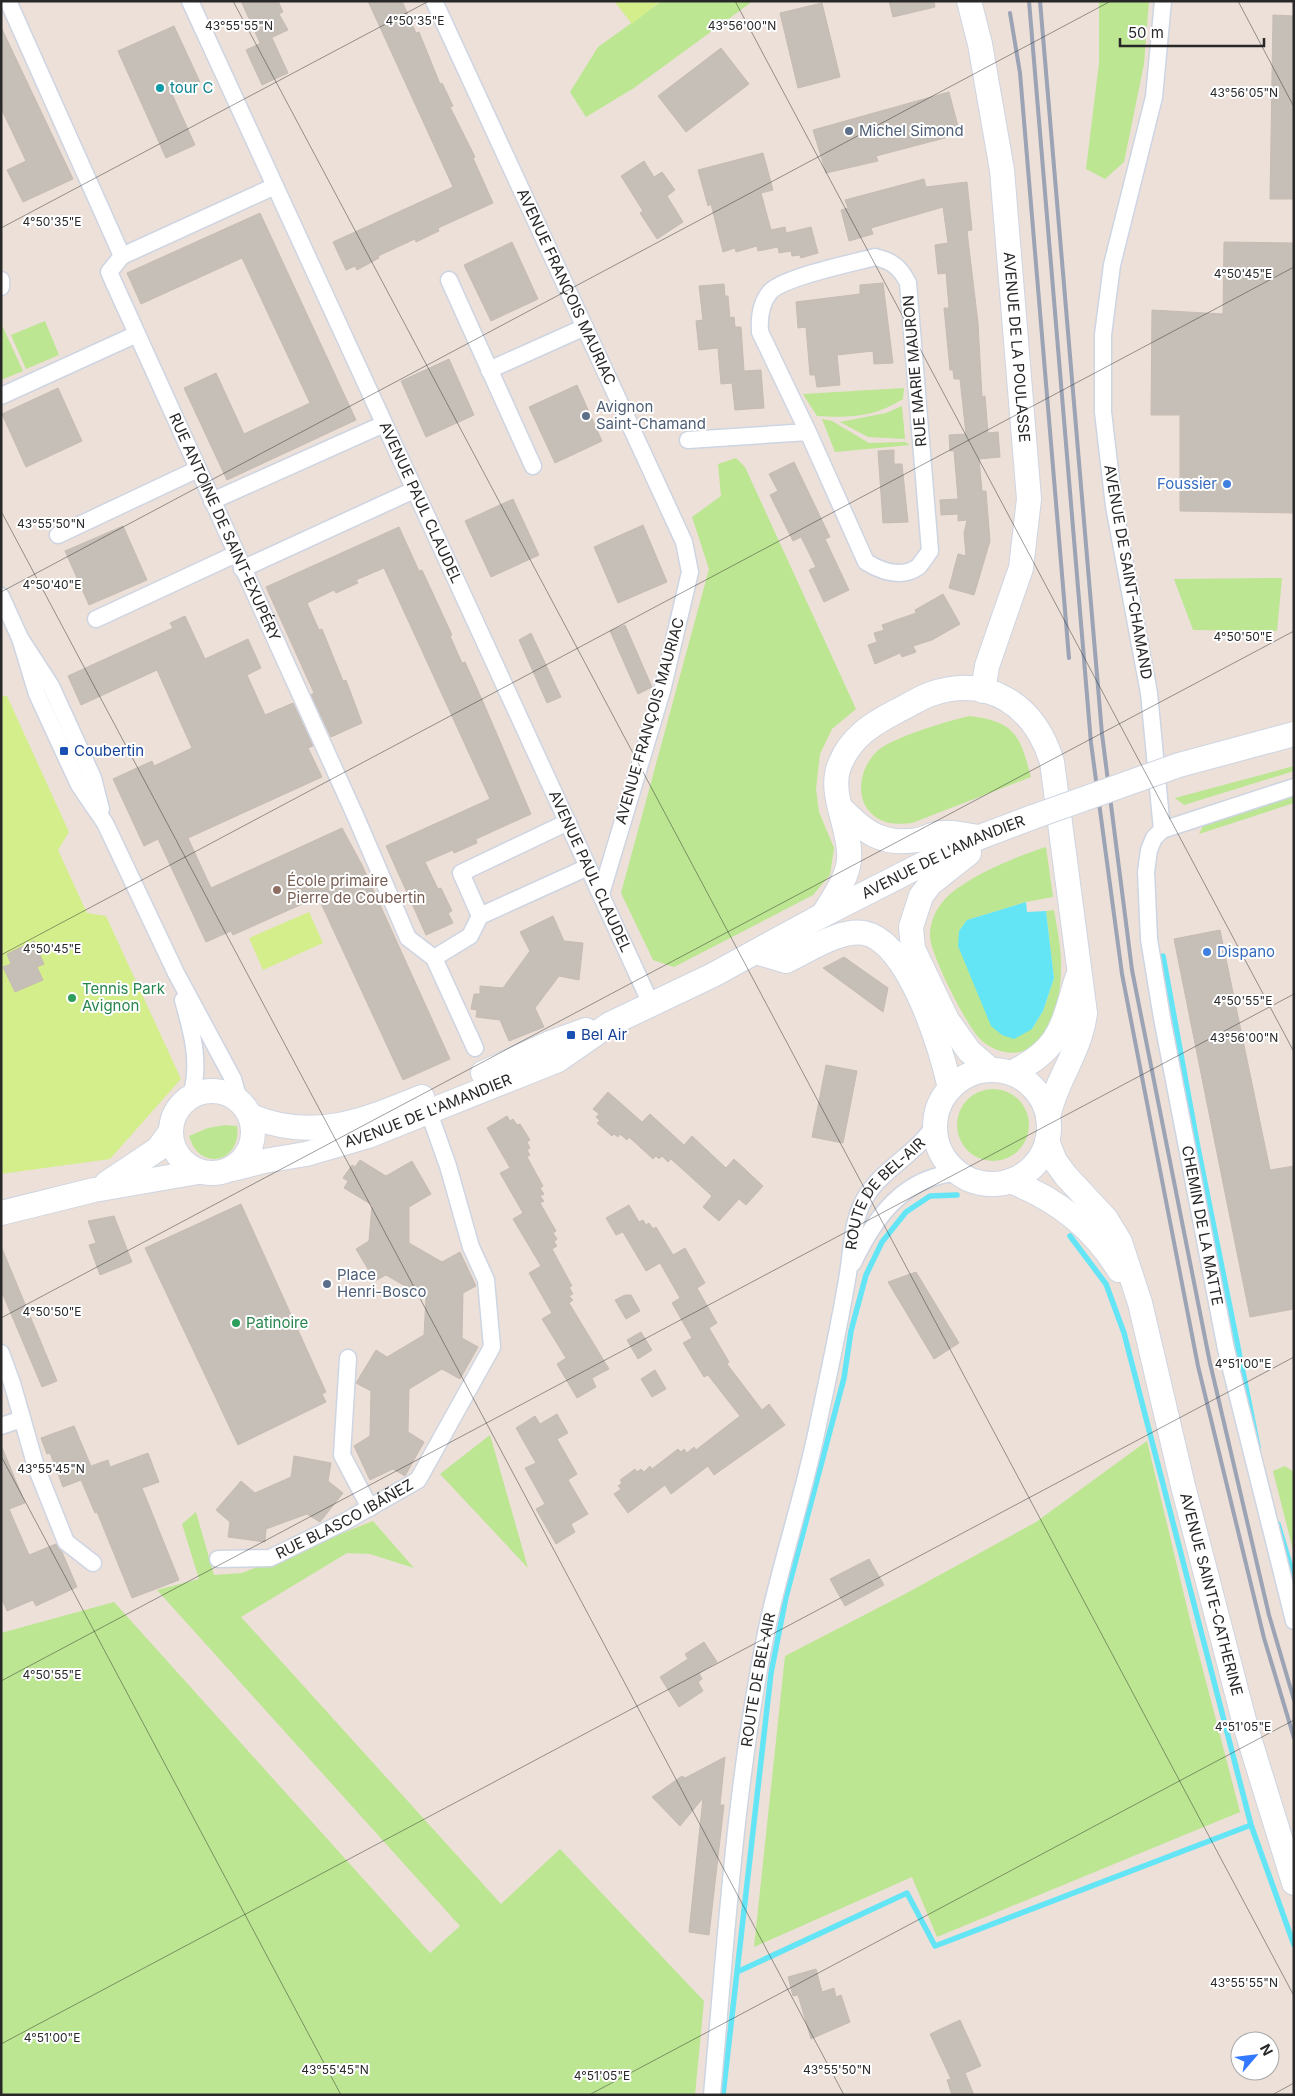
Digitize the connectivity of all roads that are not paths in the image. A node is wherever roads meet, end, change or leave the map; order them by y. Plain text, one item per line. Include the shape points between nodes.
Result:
1 (8, 1) edge
2 (190, 1) edge
3 (434, 1) edge
4 (969, 1) edge
5 (1163, 1) edge
6 (275, 186) junction
7 (122, 256) junction
8 (1, 280) edge
9 (449, 280) dead end
10 (1, 288) edge
11 (585, 327) junction
12 (137, 334) junction
13 (489, 370) junction
14 (1, 396) edge
15 (384, 424) junction
16 (808, 432) junction
17 (688, 440) dead end
18 (533, 466) dead end
19 (198, 469) junction
20 (414, 490) junction
21 (212, 501) junction
22 (58, 535) dead end
23 (239, 561) junction
24 (1, 596) edge
25 (96, 618) dead end
26 (983, 691) junction
27 (1294, 734) edge
28 (1294, 787) edge
29 (840, 807) junction
30 (568, 822) junction
31 (1162, 830) junction
32 (980, 838) junction
33 (588, 867) junction
34 (601, 894) junction
35 (823, 915) junction
36 (480, 916) junction
37 (756, 952) junction
38 (434, 958) junction
39 (1080, 969) junction
40 (176, 973) junction
41 (651, 1004) junction
42 (475, 1048) dead end
43 (1001, 1072) junction
44 (950, 1089) junction
45 (192, 1096) junction
46 (427, 1104) junction
47 (245, 1108) junction
48 (1048, 1117) junction
49 (936, 1122) junction
50 (171, 1131) junction
51 (1048, 1141) junction
52 (233, 1169) junction
53 (198, 1172) junction
54 (958, 1173) junction
55 (1010, 1181) junction
56 (94, 1190) junction
57 (1, 1213) edge
58 (849, 1272) junction
59 (1140, 1303) junction
60 (1, 1353) edge
61 (348, 1358) dead end
62 (22, 1419) junction
63 (1, 1426) edge
64 (370, 1508) junction
65 (218, 1559) dead end
66 (93, 1563) dead end
67 (1294, 1621) edge
68 (1294, 1883) edge
69 (712, 2095) edge

1 - 7 street
2 - 6 street, AVENUE PAUL CLAUDEL
3 - 11 street, AVENUE FRANÇOIS MAURIAC
4 - 26 main road, AVENUE DE LA POULASSE via 980,44 1002,170 1029,499 1021,568 987,666
5 - 31 street, AVENUE DE SAINT-CHAMAND via 1154,96 1112,265 1104,335 1103,402 1114,506 1150,693
6 - 7 street
6 - 15 street, AVENUE PAUL CLAUDEL
7 - 12 street, RUE ANTOINE DE SAINT-EXUPÉRY via 109,272
8 - 10 street
9 - 13 street
11 - 13 street
11 - 34 street, AVENUE FRANÇOIS MAURIAC via 684,542 690,572 662,691
12 - 14 street
12 - 19 street, RUE ANTOINE DE SAINT-EXUPÉRY
13 - 18 street
15 - 20 street, AVENUE PAUL CLAUDEL
15 - 21 street
16 - 16 street, RUE MARIE MAURON via 866,562 882,572 898,573 917,567 930,551 908,282 901,269 888,260 875,257 786,282 770,291 763,302 760,332
16 - 17 street
19 - 21 street, RUE ANTOINE DE SAINT-EXUPÉRY
19 - 22 street
20 - 23 street
20 - 30 street, AVENUE PAUL CLAUDEL
21 - 23 street, RUE ANTOINE DE SAINT-EXUPÉRY
23 - 25 street
23 - 38 street, RUE ANTOINE DE SAINT-EXUPÉRY via 408,938
24 - 40 street via 20,638 36,694 80,785 106,823
26 - 29 main road via 965,688 929,694 860,734 839,765
26 - 39 main road via 996,694 1022,709 1047,743
27 - 32 main road, AVENUE DE L'AMANDIER, bridge via 1179,764
28 - 31 street
29 - 32 main road via 857,825 879,839 919,840 943,832
29 - 35 main road via 849,860 840,888
30 - 33 street, AVENUE PAUL CLAUDEL
30 - 36 street via 461,873
31 - 67 street, CHEMIN DE LA MATTE via 1149,850 1146,872 1149,939 1162,1018 1226,1348
32 - 35 main road, AVENUE DE L'AMANDIER
32 - 43 main road via 968,854 938,877 921,896 911,927 913,948 947,1020 969,1051
33 - 34 street, AVENUE PAUL CLAUDEL
33 - 36 street
34 - 41 street, AVENUE PAUL CLAUDEL
35 - 37 main road, AVENUE DE L'AMANDIER
36 - 38 street via 470,936
37 - 41 main road, AVENUE DE L'AMANDIER
37 - 44 main road via 786,961 849,934 864,933 878,938 890,948 908,975 927,1013
38 - 42 street, RUE ANTOINE DE SAINT-EXUPÉRY
39 - 43 main road via 1061,1032 1029,1065
39 - 48 main road via 1085,1013 1083,1029 1075,1053 1052,1097
40 - 45 street via 195,1047 196,1082
40 - 47 street via 233,1079
41 - 46 main road, AVENUE DE L'AMANDIER via 610,1024 558,1060
43 - 44 main road via 976,1072
43 - 48 main road via 1024,1080 1036,1090
44 - 49 main road via 938,1109
45 - 47 main road via 216,1091 228,1094
45 - 50 main road via 181,1105
46 - 47 main road, AVENUE DE L'AMANDIER via 329,1128 308,1130 286,1128
46 - 52 main road, AVENUE DE L'AMANDIER via 338,1145
46 - 64 street, RUE BLASCO IBÁÑEZ via 471,1247 486,1280 492,1347 418,1480
47 - 52 main road via 253,1140 250,1152
48 - 51 main road
49 - 54 main road via 940,1150
49 - 58 street, ROUTE DE BEL-AIR via 928,1136 889,1169 863,1202 850,1247
50 - 53 main road via 172,1144 178,1156
50 - 56 main road via 158,1149
51 - 55 main road via 1034,1166
51 - 59 main road via 1055,1161 1106,1219 1120,1242
52 - 53 main road via 222,1173
53 - 56 main road
54 - 55 main road via 974,1181 992,1184
54 - 58 street, ROUTE DE BEL-AIR via 924,1179 897,1197 871,1230
55 - 59 main road via 1030,1188 1086,1225 1107,1250
56 - 57 main road
58 - 69 street, ROUTE DE BEL-AIR via 812,1456 766,1632 749,1734
59 - 68 main road, AVENUE SAINTE-CATHERINE via 1183,1486 1244,1719
60 - 62 street
61 - 64 street via 342,1455
62 - 63 street
62 - 66 street via 36,1467 66,1542
64 - 65 street, RUE BLASCO IBÁÑEZ via 270,1558

